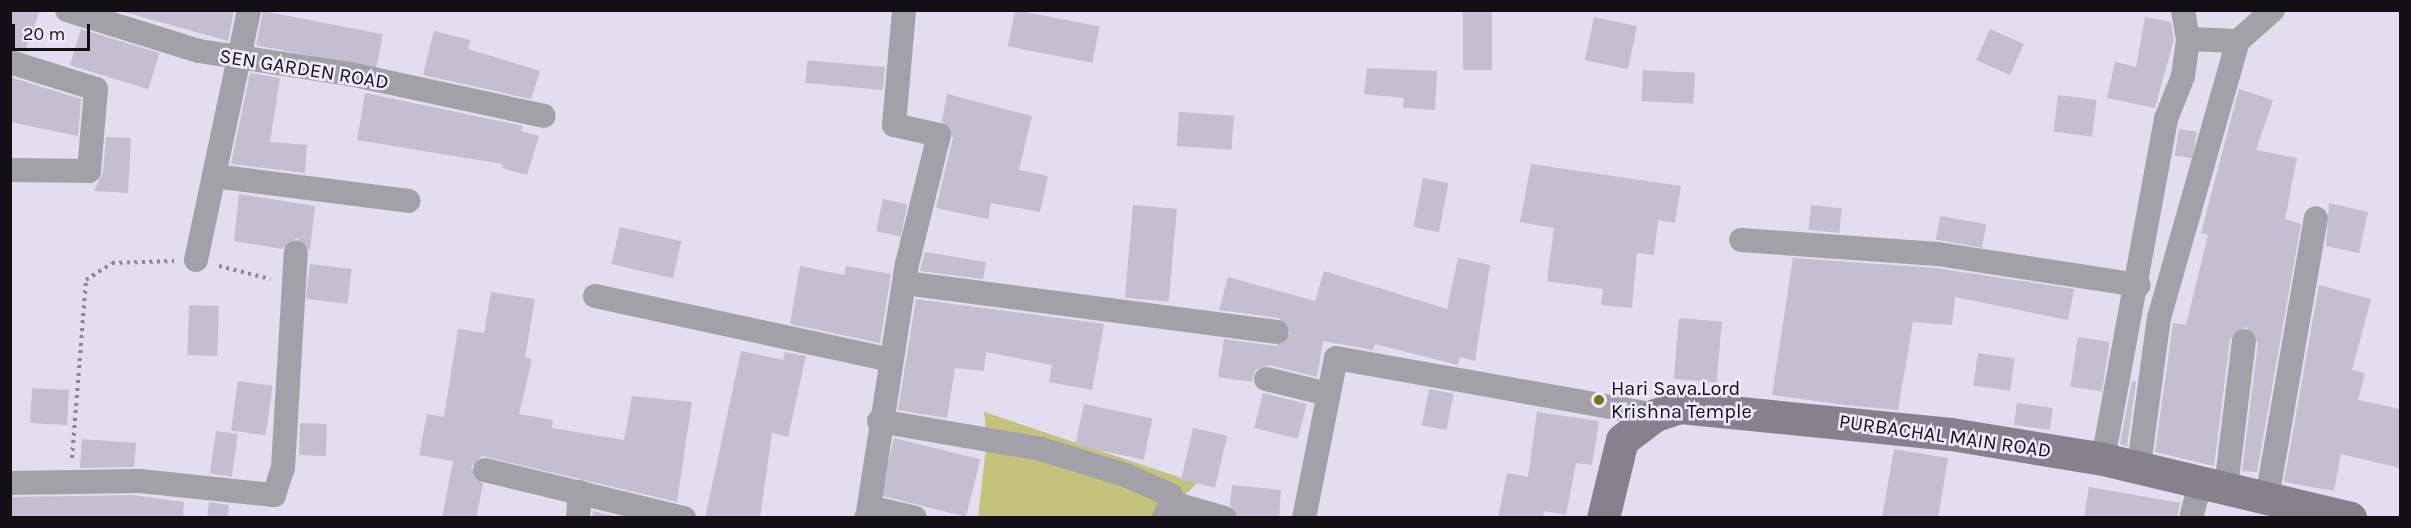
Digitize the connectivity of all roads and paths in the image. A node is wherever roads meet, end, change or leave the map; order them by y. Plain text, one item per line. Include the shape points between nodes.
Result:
1 (67, 10) edge
2 (249, 10) edge
3 (903, 10) edge
4 (2183, 10) edge
5 (2273, 10) edge
6 (2188, 39) junction
7 (2238, 41) junction
8 (238, 59) junction
9 (10, 62) edge
10 (544, 116) dead end
11 (10, 170) edge
12 (214, 176) junction
13 (408, 201) dead end
14 (2316, 218) dead end
15 (1741, 240) dead end
16 (296, 252) dead end
17 (196, 260) junction
18 (905, 283) junction
19 (295, 285) junction
20 (2139, 285) junction
21 (595, 296) dead end
22 (1277, 332) dead end
23 (2244, 341) dead end
24 (891, 360) junction
25 (1266, 379) dead end
26 (1328, 394) junction
27 (1655, 415) junction
28 (879, 421) junction
29 (2103, 459) junction
30 (2139, 465) junction
31 (485, 470) dead end
32 (10, 483) edge
33 (70, 483) junction
34 (2213, 483) junction
35 (580, 492) junction
36 (2267, 498) junction
37 (1168, 510) edge
38 (867, 515) edge
39 (578, 518) edge
40 (684, 518) edge
41 (915, 518) edge
42 (1225, 518) edge
43 (1304, 518) edge
44 (1603, 518) edge
45 (2192, 518) edge
46 (2350, 518) edge

1 - 8 street, SEN GARDEN ROAD
2 - 8 street
3 - 18 street via 894,125 939,135
4 - 6 street
5 - 7 street
6 - 7 street
6 - 20 street via 2183,76 2166,119
7 - 30 street via 2160,318
8 - 10 street, SEN GARDEN ROAD via 350,74
8 - 12 street
9 - 11 street via 96,89 89,171
12 - 13 street
12 - 17 street
14 - 36 street
15 - 20 street via 1938,254
16 - 19 street
17 - 19 path
17 - 33 path via 112,263 86,280
18 - 22 street
18 - 24 street
19 - 33 street via 283,468 274,495 140,481
20 - 29 street
21 - 24 street
23 - 34 street
24 - 28 street
25 - 26 street
26 - 27 street via 1336,358
26 - 43 street
27 - 29 street, PURBACHAL MAIN ROAD via 1680,407 1807,418
27 - 44 street, PURBACHAL MAIN ROAD via 1622,440
28 - 37 street via 1041,449 1125,475 1172,495
28 - 38 street
29 - 30 street, PURBACHAL MAIN ROAD
30 - 34 street, PURBACHAL MAIN ROAD
31 - 35 street
32 - 33 street
34 - 36 street, PURBACHAL MAIN ROAD
34 - 45 street
35 - 39 street
35 - 40 street
36 - 46 street, PURBACHAL MAIN ROAD
37 - 42 street
38 - 41 street

